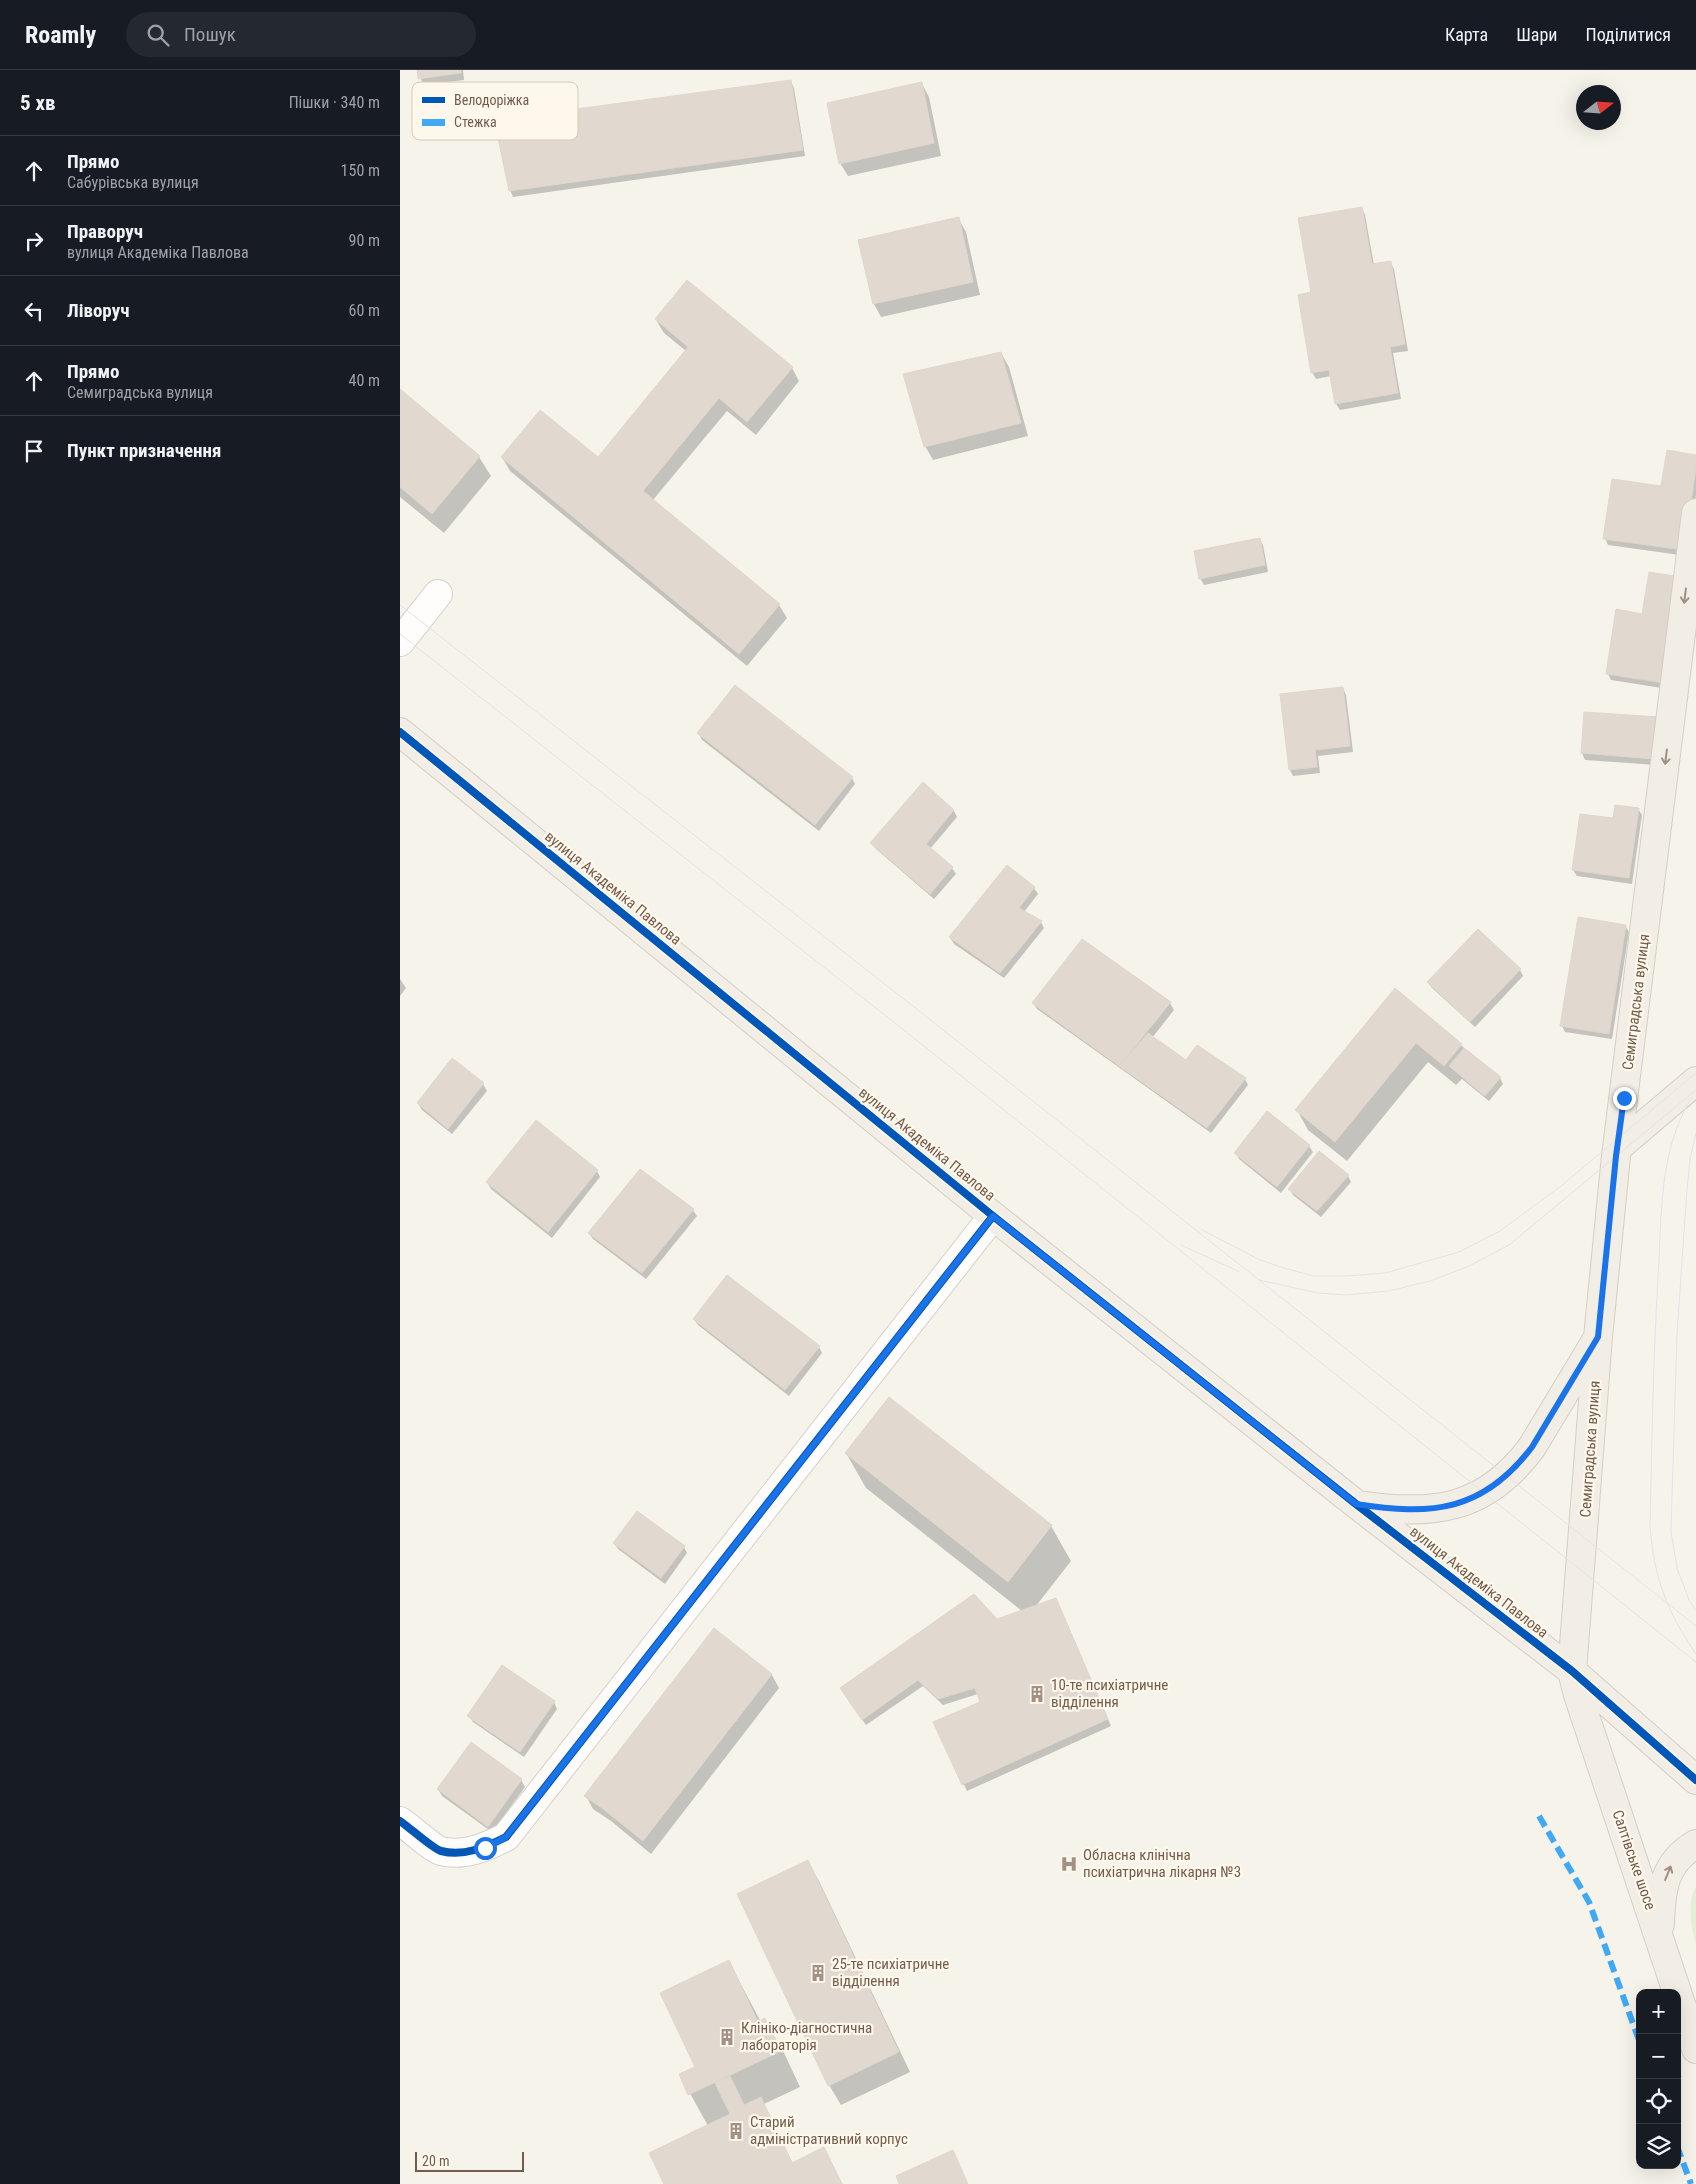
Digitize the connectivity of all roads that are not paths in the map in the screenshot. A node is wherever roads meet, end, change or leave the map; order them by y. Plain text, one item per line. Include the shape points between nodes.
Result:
1 (1696, 513) edge
2 (438, 594) dead end
3 (400, 642) edge
4 (400, 732) edge
5 (1696, 1081) edge
6 (1617, 1148) junction
7 (993, 1216) junction
8 (1598, 1337) junction
9 (1356, 1504) junction
10 (1572, 1671) junction
11 (1696, 1780) edge
12 (400, 1821) edge
13 (1696, 1844) edge
14 (1660, 1938) junction
15 (1696, 2049) edge

1 -> 6 main road, Семиградська вулиця
2 - 3 street
4 - 7 main road, вулиця Академіка Павлова
5 - 6 main road
6 - 8 main road, Семиградська вулиця
7 - 9 main road, вулиця Академіка Павлова
7 - 12 street via 506,1837 485,1848 462,1853 440,1851
8 - 9 main road via 1532,1447 1520,1464 1498,1483 1462,1502 1438,1509 1391,1510
8 - 10 main road, Семиградська вулиця
9 - 10 main road, вулиця Академіка Павлова
10 - 11 main road, вулиця Академіка Павлова
10 - 14 main road, Салтівське шосе
14 -> 13 main road via 1660,1906 1668,1870 1679,1856
14 - 15 main road, Салтівське шосе

